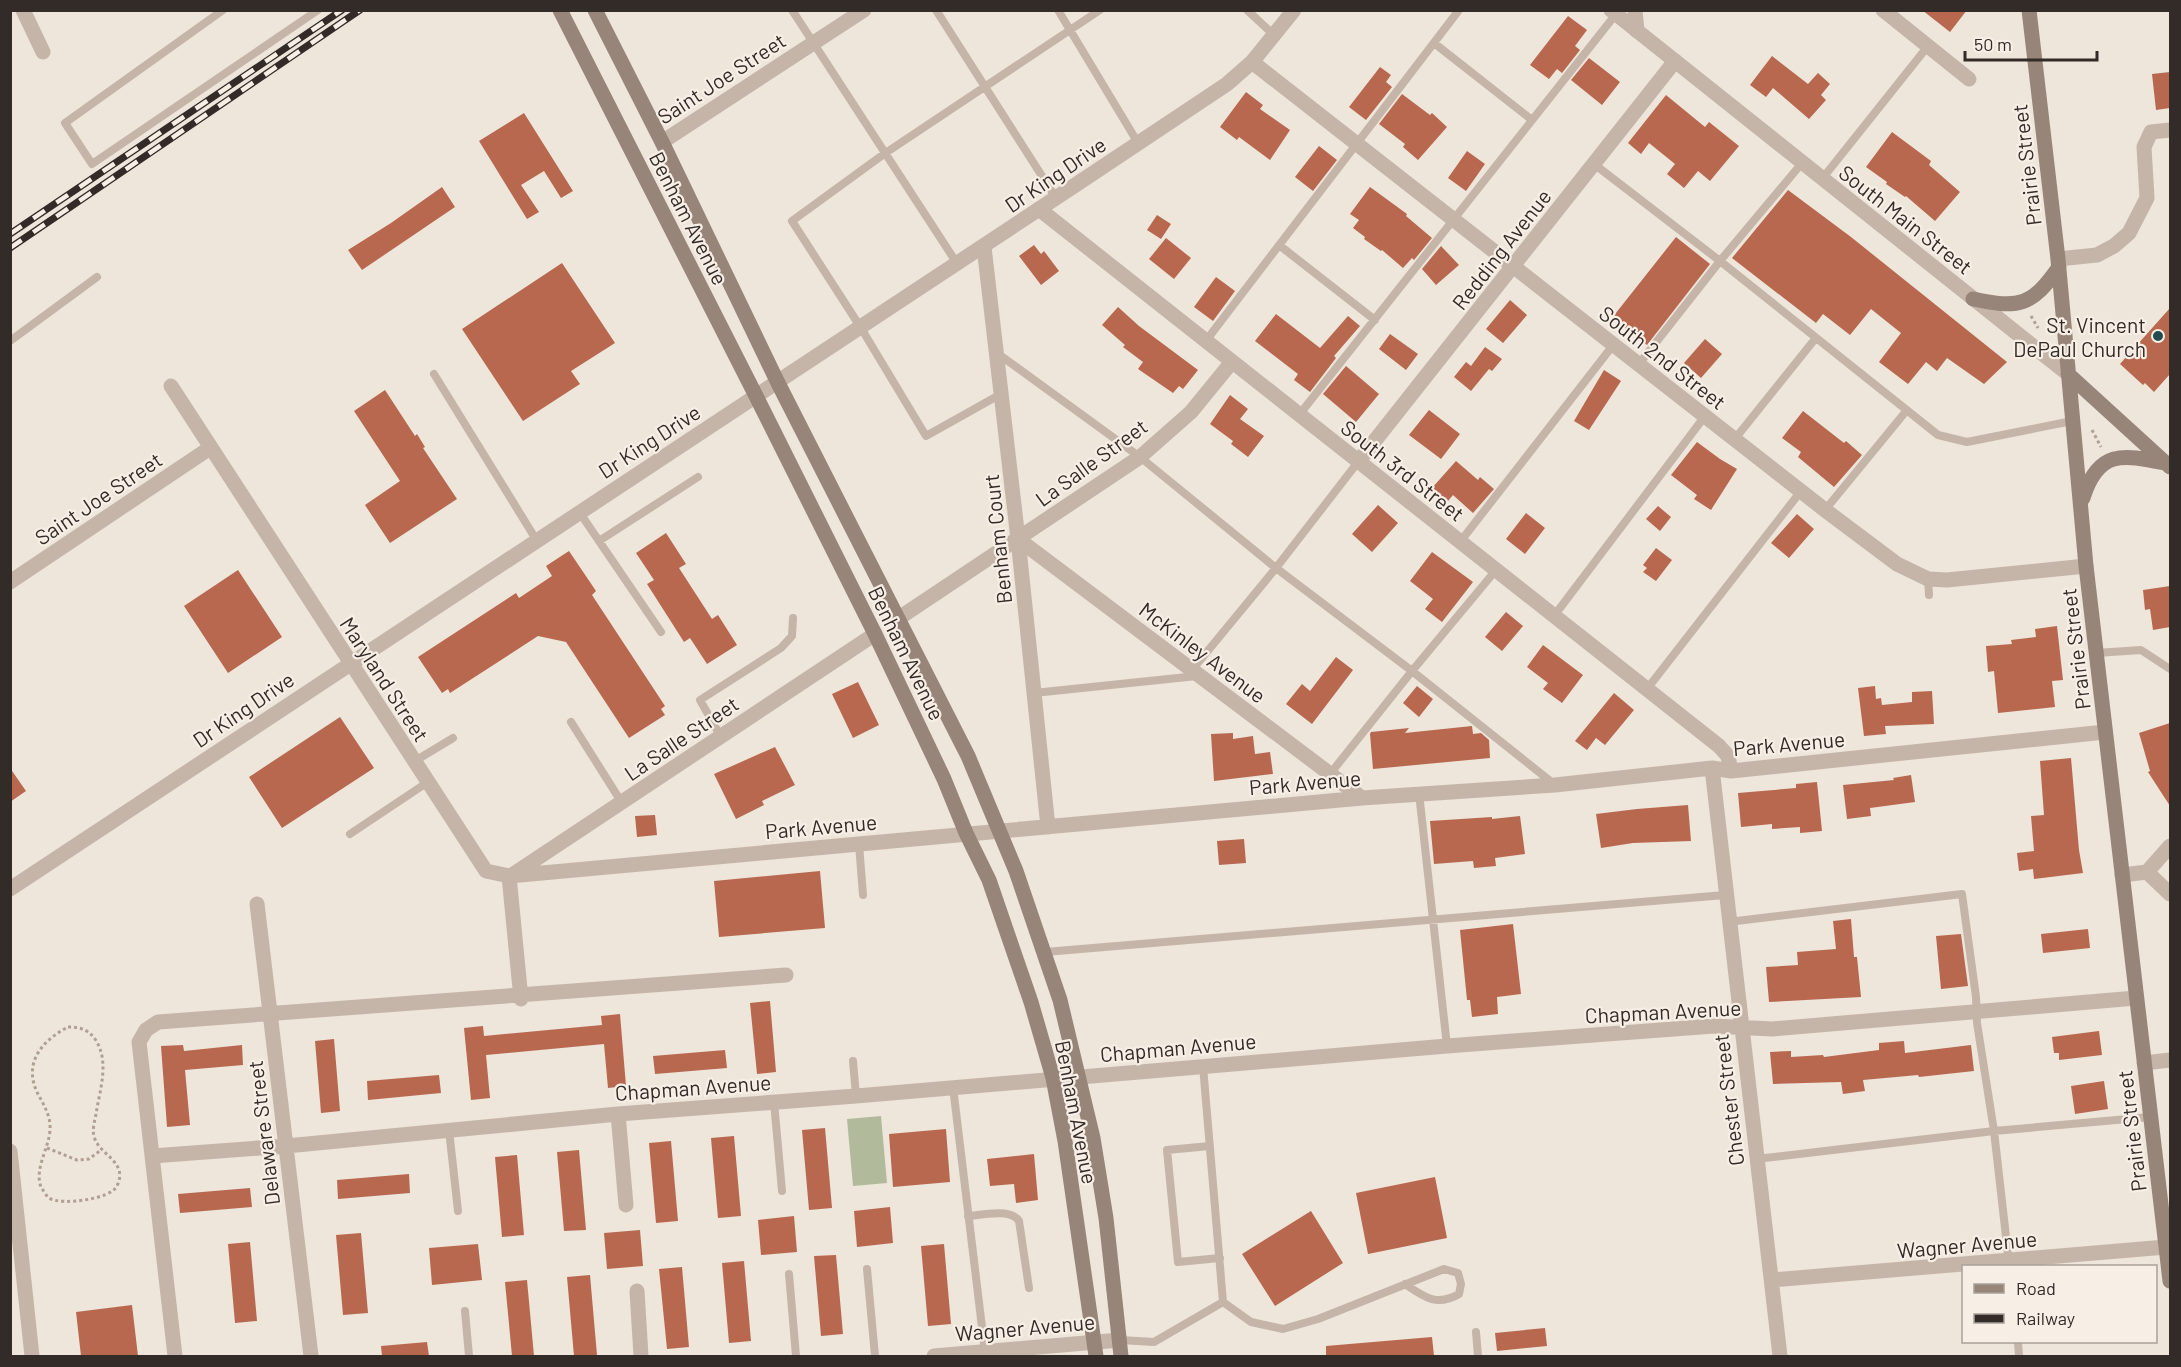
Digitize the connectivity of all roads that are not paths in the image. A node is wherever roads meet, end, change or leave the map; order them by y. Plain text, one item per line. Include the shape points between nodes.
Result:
1 (23, 10) edge
2 (223, 10) edge
3 (318, 10) edge
4 (560, 10) edge
5 (595, 10) edge
6 (792, 10) edge
7 (864, 10) edge
8 (936, 10) edge
9 (1058, 10) edge
10 (1100, 10) edge
11 (1247, 10) edge
12 (1294, 10) edge
13 (1459, 10) edge
14 (1635, 10) edge
15 (1883, 10) edge
16 (2030, 10) edge
17 (1614, 12) edge
18 (1070, 29) junction
19 (1636, 31) junction
20 (1274, 35) junction
21 (1434, 43) junction
22 (813, 44) junction
23 (1928, 46) junction
24 (43, 52) dead end
25 (1675, 61) junction
26 (1252, 62) junction
27 (1969, 79) dead end
28 (985, 87) junction
29 (1532, 120) junction
30 (2170, 130) edge
31 (662, 142) junction
32 (1138, 143) junction
33 (1357, 143) junction
34 (884, 154) junction
35 (1802, 163) junction
36 (1594, 164) junction
37 (1822, 179) junction
38 (1056, 198) junction
39 (1039, 210) junction
40 (1454, 219) junction
41 (1279, 245) junction
42 (984, 247) junction
43 (1720, 261) junction
44 (2058, 263) junction
45 (958, 265) junction
46 (1514, 266) junction
47 (96, 277) dead end
48 (1973, 299) junction
49 (1375, 320) junction
50 (861, 328) junction
51 (1815, 339) junction
52 (10, 341) edge
53 (1205, 342) junction
54 (1614, 344) junction
55 (997, 353) junction
56 (1231, 363) junction
57 (1639, 364) junction
58 (2068, 374) junction
59 (434, 375) dead end
60 (778, 382) junction
61 (171, 386) dead end
62 (1001, 394) junction
63 (756, 396) junction
64 (1907, 410) junction
65 (1299, 415) junction
66 (1705, 416) junction
67 (2072, 421) junction
68 (1734, 440) junction
69 (210, 448) junction
70 (1140, 456) junction
71 (1358, 462) junction
72 (2169, 465) edge
73 (698, 477) dead end
74 (1801, 491) junction
75 (2080, 507) junction
76 (1825, 510) junction
77 (579, 512) junction
78 (1018, 539) junction
79 (537, 541) junction
80 (599, 541) junction
81 (1460, 542) junction
82 (2086, 566) junction
83 (1276, 568) junction
84 (1496, 570) junction
85 (1928, 579) junction
86 (10, 582) edge
87 (1929, 595) dead end
88 (1554, 616) junction
89 (793, 618) dead end
90 (899, 618) junction
91 (661, 632) dead end
92 (875, 634) junction
93 (2096, 653) junction
94 (350, 663) junction
95 (2170, 669) edge
96 (1412, 671) junction
97 (1196, 673) junction
98 (1647, 689) junction
99 (1034, 693) junction
100 (572, 722) dead end
101 (2105, 732) junction
102 (722, 736) junction
103 (453, 738) dead end
104 (415, 761) junction
105 (1712, 768) junction
106 (1731, 771) junction
107 (1330, 774) junction
108 (428, 782) junction
109 (1555, 785) junction
110 (1419, 794) junction
111 (1362, 798) junction
112 (622, 803) junction
113 (1048, 827) junction
114 (1000, 830) junction
115 (966, 833) junction
116 (350, 834) dead end
117 (859, 844) junction
118 (2170, 846) edge
119 (2146, 872) junction
120 (2122, 875) junction
121 (509, 876) junction
122 (10, 889) edge
123 (2170, 894) edge
124 (863, 895) dead end
125 (1725, 895) junction
126 (257, 904) dead end
127 (1433, 920) junction
128 (1728, 922) junction
129 (1045, 952) junction
130 (786, 975) dead end
131 (521, 997) junction
132 (2136, 998) junction
133 (1977, 1011) junction
134 (270, 1014) junction
135 (1741, 1027) junction
136 (1447, 1046) junction
137 (2170, 1060) edge
138 (853, 1061) dead end
139 (2144, 1063) junction
140 (1203, 1066) junction
141 (1080, 1076) junction
142 (1053, 1078) junction
143 (953, 1087) junction
144 (856, 1096) junction
145 (774, 1102) junction
146 (618, 1114) junction
147 (2150, 1118) junction
148 (449, 1130) junction
149 (1994, 1131) junction
150 (286, 1146) junction
151 (1210, 1146) junction
152 (10, 1151) edge
153 (152, 1156) junction
154 (1756, 1160) junction
155 (782, 1191) dead end
156 (626, 1205) dead end
157 (2166, 1207) edge
158 (458, 1211) dead end
159 (968, 1216) junction
160 (2166, 1248) junction
161 (1220, 1258) junction
162 (2009, 1264) edge
163 (1962, 1267) edge
164 (867, 1269) dead end
165 (789, 1274) dead end
166 (1772, 1280) junction
167 (2170, 1281) edge
168 (1405, 1284) junction
169 (1029, 1288) dead end
170 (637, 1291) dead end
171 (1223, 1302) junction
172 (465, 1311) dead end
173 (1476, 1332) dead end
174 (1120, 1340) junction
175 (1094, 1350) edge
176 (985, 1352) junction
177 (32, 1356) edge
178 (175, 1356) edge
179 (311, 1356) edge
180 (469, 1356) edge
181 (641, 1356) edge
182 (796, 1356) edge
183 (875, 1356) edge
184 (934, 1356) edge
185 (1121, 1356) edge
186 (1478, 1356) edge
187 (1780, 1356) edge

1 - 24 street
2 - 3 lane via 65,123 92,164
4 - 63 main road, Benham Avenue
5 - 31 main road, Benham Avenue
6 - 22 lane
7 - 22 street, Saint Joe Street
8 - 28 lane
9 - 18 lane
10 - 18 lane
11 - 20 lane
12 - 20 street, Dr King Drive
13 - 21 lane
14 - 19 street
15 - 23 street
16 - 44 main road, Prairie Street
17 - 19 street, South Main Street
17 - 29 lane
18 - 28 lane
18 - 32 lane
19 - 25 street, South Main Street
20 - 26 street, Dr King Drive
21 - 29 lane
21 - 33 lane
22 - 31 street, Saint Joe Street
22 - 34 lane
23 - 27 street
23 - 37 lane
25 - 35 street, South Main Street
25 - 36 street, Redding Avenue
26 - 32 street, Dr King Drive via 1227,84
26 - 33 street, South 2nd Street
28 - 34 lane
28 - 38 lane
29 - 40 lane
30 - 44 street via 2151,132 2144,147 2147,198 2129,233 2097,255
31 - 60 main road, Benham Avenue
32 - 38 street, Dr King Drive
33 - 40 street, South 2nd Street
33 - 41 lane
34 - 45 lane
34 - 50 lane via 792,221
35 - 37 street, South Main Street
35 - 43 lane
36 - 43 lane
36 - 46 street, Redding Avenue
37 - 48 street, South Main Street
38 - 39 street, Dr King Drive
39 - 42 street, Dr King Drive
39 - 53 street, South 3rd Street
40 - 46 street, South 2nd Street
40 - 49 lane
41 - 49 lane
41 - 53 lane
42 - 45 street, Dr King Drive
42 - 55 street, Benham Court
43 - 51 lane
43 - 57 lane
44 - 48 main road via 2045,287 2031,299 2015,305
44 - 58 main road, Prairie Street
45 - 50 street, Dr King Drive
46 - 54 street, South 2nd Street
46 - 71 street, Redding Avenue
47 - 52 lane
48 - 58 street, South Main Street
49 - 65 lane
50 - 60 street, Dr King Drive
50 - 62 lane via 926,436
51 - 64 lane
51 - 68 lane
53 - 56 street, South 3rd Street
54 - 57 street, South 2nd Street
54 - 81 lane
55 - 62 street, Benham Court
55 - 70 lane
56 - 65 street, South 3rd Street
56 - 70 street, La Salle Street via 1191,412
57 - 66 street, South 2nd Street
58 - 67 main road, Prairie Street
58 - 72 main road, South Main Street
59 - 79 lane
60 - 63 street, Dr King Drive
60 - 90 main road, Benham Avenue
61 - 69 street, Maryland Street
62 - 78 street, Benham Court
63 - 77 street, Dr King Drive
63 - 92 main road, Benham Avenue
64 - 67 lane via 1938,435 1967,442
64 - 76 lane
65 - 71 street, South 3rd Street
66 - 68 street, South 2nd Street
66 - 88 lane
67 - 75 main road, Prairie Street
68 - 74 street, South 2nd Street
69 - 86 street, Saint Joe Street
69 - 94 street, Maryland Street
70 - 78 street, La Salle Street
70 - 83 lane
71 - 81 street, South 3rd Street
71 - 83 lane
72 - 75 main road via 2133,456 2114,459 2089,478
73 - 80 lane
74 - 76 street, South 2nd Street
74 - 98 lane
75 - 82 main road, Prairie Street
76 - 85 street, South 2nd Street via 1897,564
77 - 79 street, Dr King Drive
77 - 80 lane
78 - 90 street, La Salle Street
78 - 97 street, McKinley Avenue
78 - 99 street, Benham Court
79 - 94 street, Dr King Drive
80 - 91 lane
81 - 84 street, South 3rd Street
82 - 85 street, South 2nd Street via 1977,580
82 - 93 main road, Prairie Street
83 - 96 lane
83 - 97 lane
84 - 88 street, South 3rd Street
84 - 96 lane
85 - 87 lane
88 - 98 street, South 3rd Street
89 - 102 lane via 792,636 781,648 700,700
90 - 114 main road, Benham Avenue
92 - 102 street, La Salle Street
92 - 115 main road, Benham Avenue via 945,779
93 - 95 lane via 2141,650
93 - 101 main road, Prairie Street
94 - 104 street, Maryland Street
94 - 122 street, Dr King Drive
96 - 107 lane
96 - 109 lane
97 - 99 lane
97 - 107 street, McKinley Avenue
98 - 106 street, South 3rd Street via 1719,746 1728,756
99 - 113 street, Benham Court
100 - 112 lane
101 - 106 street, Park Avenue
101 - 120 main road, Prairie Street
102 - 112 street, La Salle Street
103 - 104 lane
104 - 108 street, Maryland Street
105 - 106 street, Park Avenue
105 - 109 street, Park Avenue
105 - 125 street, Chester Street
107 - 111 street, McKinley Avenue
108 - 116 lane
108 - 121 street, Maryland Street via 486,871
109 - 110 street, Park Avenue
110 - 111 street, Park Avenue
110 - 127 lane
111 - 113 street, Park Avenue
112 - 121 street, La Salle Street
113 - 114 street, Park Avenue
114 - 115 street, Park Avenue
114 - 129 main road, Benham Avenue
115 - 117 street, Park Avenue
115 - 142 main road, Benham Avenue via 989,880 1008,933
117 - 121 street, Park Avenue
117 - 124 lane
118 - 119 street
119 - 120 street
119 - 123 street
120 - 132 main road, Prairie Street
121 - 131 street
125 - 127 lane
125 - 128 street, Chester Street
126 - 134 street, Delaware Street
127 - 129 lane
127 - 136 lane
128 - 133 lane via 1962,894
128 - 135 street, Chester Street
129 - 141 main road, Benham Avenue
130 - 131 street
131 - 134 street
132 - 133 street, Chapman Avenue
132 - 139 main road, Prairie Street
133 - 135 street, Chapman Avenue via 1772,1029
133 - 149 lane
134 - 150 street, Delaware Street
134 - 153 street via 158,1022 146,1030 139,1042
135 - 136 street, Chapman Avenue
135 - 154 street, Chester Street
136 - 140 street, Chapman Avenue
137 - 139 street
138 - 144 lane
139 - 147 main road, Prairie Street
140 - 141 street, Chapman Avenue
140 - 151 lane
141 - 142 street, Chapman Avenue
141 - 174 main road, Benham Avenue via 1106,1218
142 - 143 street, Chapman Avenue
142 - 175 main road, Benham Avenue
143 - 144 street, Chapman Avenue
143 - 159 lane
144 - 145 street, Chapman Avenue
145 - 146 street, Chapman Avenue
145 - 155 lane
146 - 148 street, Chapman Avenue
146 - 156 street
147 - 149 lane
147 - 157 main road, Prairie Street
148 - 150 street, Chapman Avenue
148 - 158 lane
149 - 154 lane
149 - 162 lane
150 - 153 street, Chapman Avenue
150 - 179 street, Delaware Street
151 - 161 lane
151 - 161 lane via 1167,1150 1178,1262
152 - 177 street
153 - 178 street
154 - 166 street, Chester Street
157 - 160 main road, Prairie Street
159 - 169 lane via 1016,1217
159 - 176 lane
160 - 162 street, Wagner Avenue
160 - 167 main road, Prairie Street
161 - 171 lane
163 - 166 street, Wagner Avenue
164 - 183 lane
165 - 182 lane
166 - 187 street, Chester Street
168 - 168 lane via 1428,1299 1449,1300 1459,1294 1461,1284 1458,1273 1444,1269
168 - 171 lane via 1283,1329 1251,1322
170 - 181 street
171 - 174 lane via 1154,1342
172 - 180 lane
173 - 186 lane
174 - 175 street, Wagner Avenue
174 - 185 main road, Benham Avenue
175 - 176 street, Wagner Avenue
176 - 184 street, Wagner Avenue

